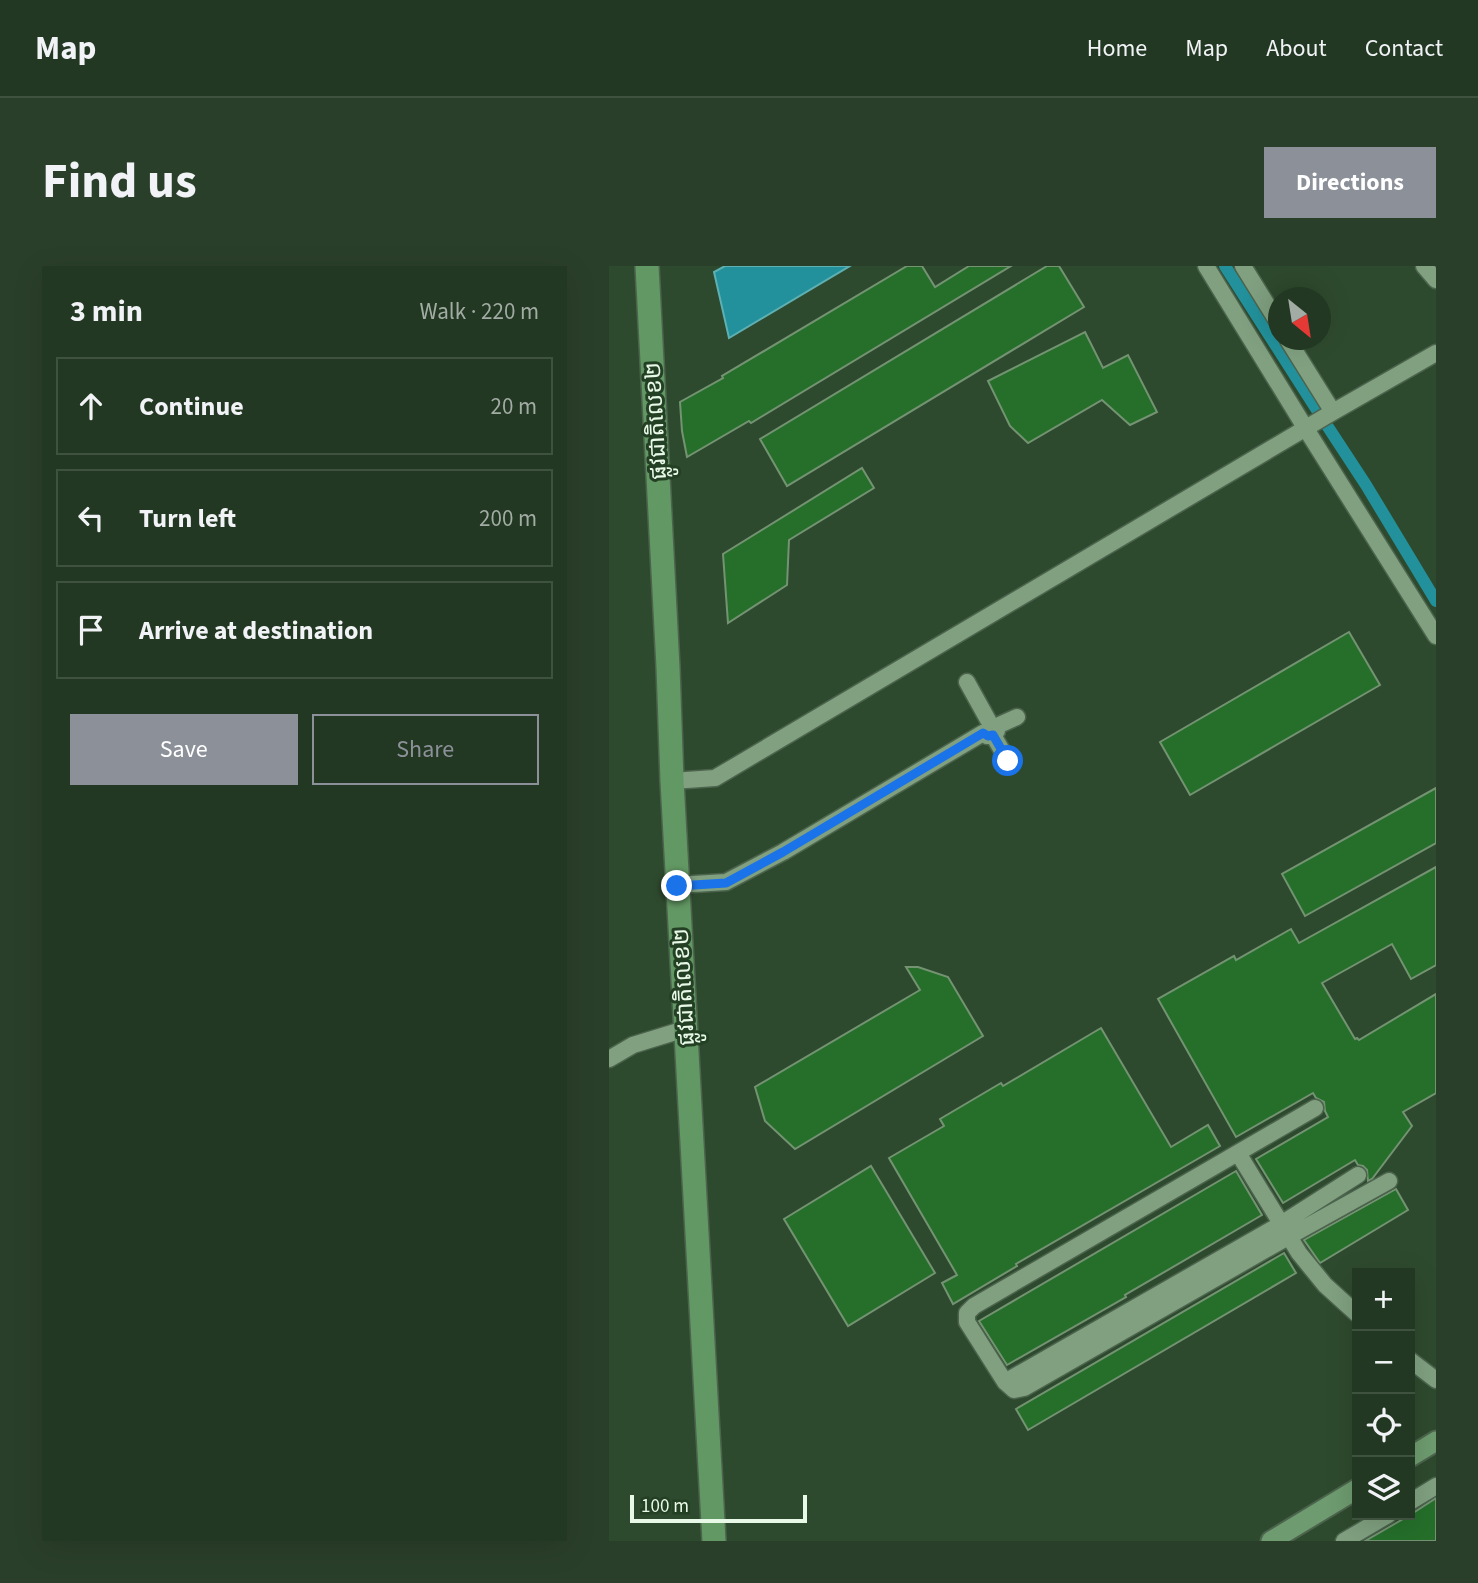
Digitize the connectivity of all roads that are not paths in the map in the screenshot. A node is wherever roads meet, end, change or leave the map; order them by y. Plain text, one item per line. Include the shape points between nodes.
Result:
1 (647, 266) edge
2 (1206, 266) edge
3 (1243, 266) edge
4 (1424, 266) edge
5 (1436, 280) edge
6 (1268, 306) edge
7 (1294, 350) edge
8 (1436, 353) edge
9 (1333, 412) junction
10 (1306, 429) junction
11 (1436, 636) edge
12 (967, 682) dead end
13 (1017, 717) dead end
14 (990, 728) junction
15 (1008, 761) dead end
16 (672, 781) junction
17 (677, 886) junction
18 (685, 1029) junction
19 (609, 1059) edge
20 (1315, 1108) dead end
21 (1238, 1153) junction
22 (1358, 1175) dead end
23 (1389, 1181) dead end
24 (1284, 1230) junction
25 (1352, 1309) edge
26 (1415, 1364) edge
27 (1436, 1380) edge
28 (1436, 1441) edge
29 (1415, 1454) edge
30 (1436, 1486) edge
31 (1352, 1492) edge
32 (1415, 1499) edge
33 (1380, 1520) edge
34 (714, 1541) edge
35 (1271, 1541) edge
36 (1344, 1541) edge

1 - 16 highway, ផ្លូវជាតិលេខ២
2 - 10 street
3 - 6 street
4 - 5 street
7 - 9 street
8 - 9 street
9 - 10 street
10 - 11 street
10 - 16 street via 715,778
12 - 14 street
13 - 14 street
14 - 15 street
14 - 17 street via 726,883
16 - 17 highway, ផ្លូវជាតិលេខ២
17 - 18 highway, ផ្លូវជាតិលេខ២
18 - 19 street via 633,1045
18 - 34 highway, ផ្លូវជាតិលេខ២
20 - 21 street
21 - 24 street
21 - 24 street via 974,1306 967,1313 967,1322 1014,1391
22 - 24 street
23 - 24 street
24 - 25 street via 1325,1285
26 - 27 street
28 - 29 main road
30 - 32 street
31 - 35 main road
33 - 36 street

